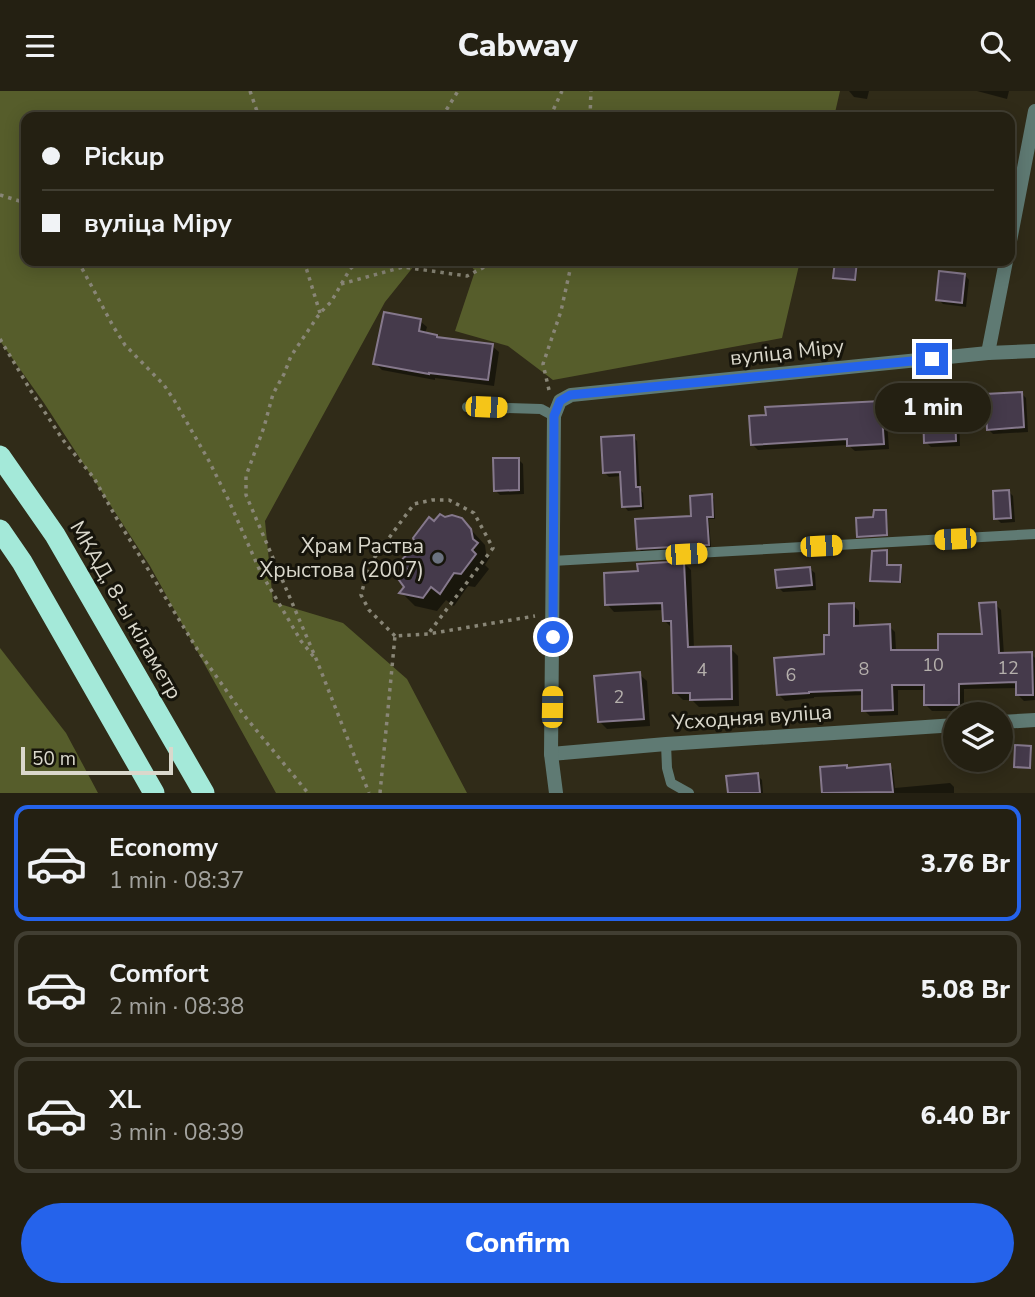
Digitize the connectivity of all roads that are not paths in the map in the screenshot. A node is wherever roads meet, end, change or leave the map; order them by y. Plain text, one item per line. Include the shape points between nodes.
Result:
1 (1035, 111) edge
2 (1015, 215) edge
3 (1005, 266) edge
4 (1035, 351) edge
5 (988, 353) junction
6 (467, 407) dead end
7 (554, 416) junction
8 (0, 456) edge
9 (0, 530) edge
10 (1035, 534) edge
11 (552, 561) junction
12 (1035, 720) edge
13 (1013, 721) edge
14 (943, 726) edge
15 (666, 744) junction
16 (551, 754) junction
17 (154, 793) edge
18 (204, 793) edge
19 (556, 793) edge
20 (689, 793) edge

1 - 2 street
3 - 5 street
4 - 5 street, вуліца Міру
5 - 7 street, вуліца Міру via 570,395 560,401
6 - 7 lane via 541,409
7 - 11 street
8 - 18 highway, МКАД, 8-ы кіламетр via 55,535
9 - 17 highway
10 - 11 lane
11 - 16 street
12 - 13 street
14 - 15 street, Усходняя вуліца
15 - 16 street, Усходняя вуліца
15 - 20 lane via 671,783
16 - 19 street

